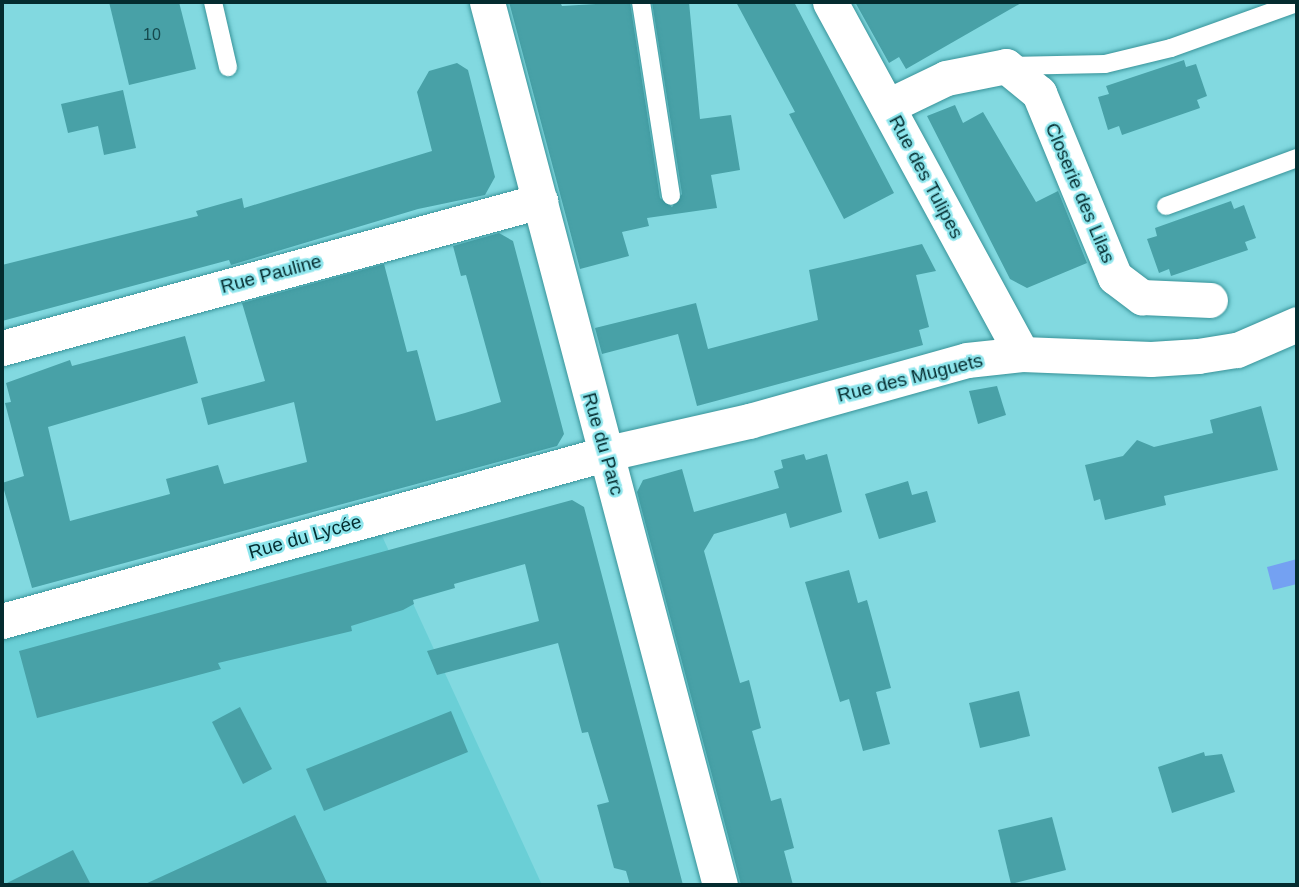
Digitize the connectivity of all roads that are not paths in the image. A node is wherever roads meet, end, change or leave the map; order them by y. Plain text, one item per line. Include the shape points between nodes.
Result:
1 (212, 2) edge
2 (487, 2) edge
3 (641, 2) edge
4 (830, 2) edge
5 (1297, 3) edge
6 (1006, 66) junction
7 (228, 67) dead end
8 (888, 106) junction
9 (1297, 158) edge
10 (671, 196) dead end
11 (540, 201) junction
12 (1166, 206) dead end
13 (1210, 300) dead end
14 (1297, 324) edge
15 (2, 348) edge
16 (1022, 354) junction
17 (608, 453) junction
18 (4, 611) edge
19 (720, 885) edge

1 - 7 lane
2 - 11 street, Rue du Parc
3 - 10 lane
4 - 8 street, Rue des Tulipes
5 - 6 lane via 1171,48 1105,64
6 - 8 street via 946,78
6 - 13 street, Closerie des Lilas via 1039,93 1115,277 1142,297
8 - 16 street, Rue des Tulipes
9 - 12 lane
11 - 15 street, Rue Pauline
11 - 17 street, Rue du Parc via 596,424
14 - 16 street, Rue des Muguets via 1237,350 1198,356 1152,359
16 - 17 street, Rue des Muguets via 956,363 748,421
17 - 18 street, Rue du Lycée
17 - 19 street, Rue du Parc

